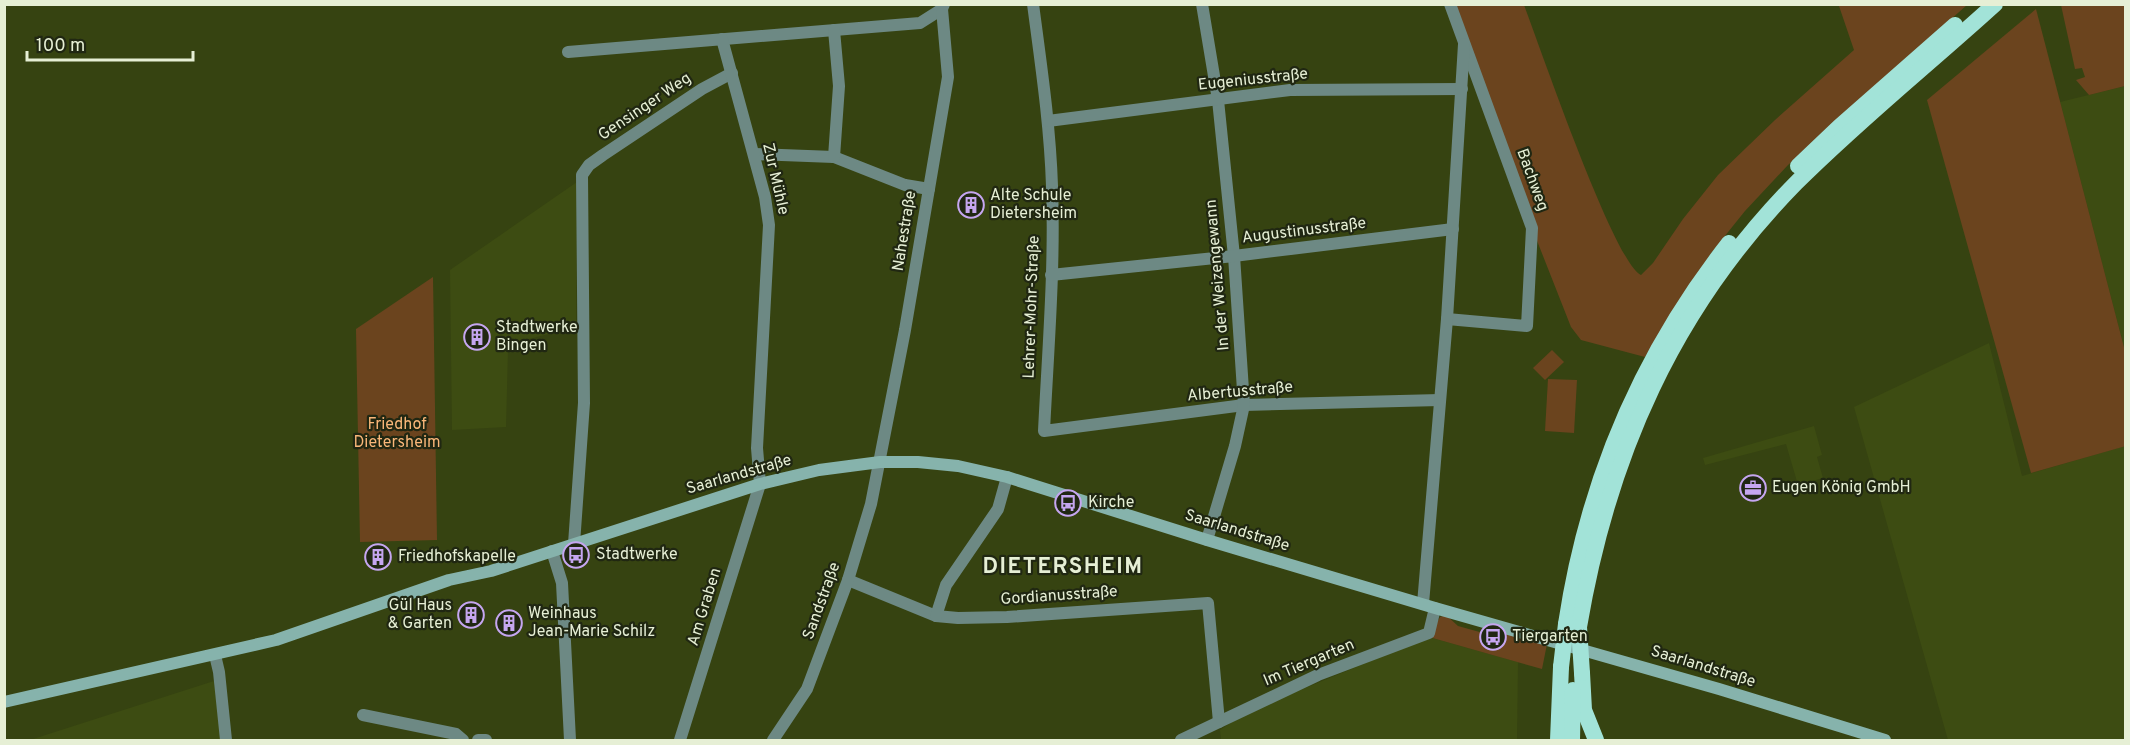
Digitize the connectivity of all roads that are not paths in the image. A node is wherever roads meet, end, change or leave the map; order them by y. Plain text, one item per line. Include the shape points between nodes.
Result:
1 (1033, 4) edge
2 (1202, 4) edge
3 (1450, 4) edge
4 (1978, 4) edge
5 (1995, 4) edge
6 (943, 7) edge
7 (834, 30) junction
8 (722, 39) junction
9 (1464, 44) junction
10 (568, 52) dead end
11 (732, 73) junction
12 (1462, 89) junction
13 (1218, 100) junction
14 (1048, 122) junction
15 (754, 154) junction
16 (834, 157) junction
17 (929, 189) junction
18 (1453, 229) junction
19 (1234, 256) junction
20 (1051, 275) junction
21 (1447, 319) junction
22 (1440, 400) junction
23 (1244, 405) junction
24 (1044, 431) joint
25 (880, 462) junction
26 (1007, 477) junction
27 (760, 484) junction
28 (1208, 540) junction
29 (574, 544) junction
30 (552, 551) junction
31 (848, 580) junction
32 (1429, 606) junction
33 (936, 616) junction
34 (1573, 626) junction
35 (215, 655) junction
36 (1573, 670) junction
37 (4, 702) edge
38 (363, 715) dead end
39 (1219, 722) junction
40 (1188, 739) edge
41 (226, 741) edge
42 (463, 741) edge
43 (478, 741) edge
44 (486, 741) edge
45 (570, 741) edge
46 (680, 741) edge
47 (772, 741) edge
48 (1556, 741) edge
49 (1572, 741) edge
50 (1596, 741) edge
51 (1885, 741) edge

1 - 14 street, Lehrer-Mohr-Straße
2 - 13 street, In der Weizengewann
3 - 9 street, Bachweg
4 - 34 highway via 1804,159 1740,229 1691,294 1658,348 1616,435 1585,530
5 - 34 highway via 1795,184 1750,234 1710,288 1659,373 1619,464
6 - 7 street via 920,23
6 - 17 street, Nahestraße via 948,77
7 - 8 street
7 - 16 street via 839,86
8 - 10 street
8 - 11 street, Zur Mühle
9 - 12 street, Bachweg
9 - 21 street, Bachweg via 1532,228 1527,326
11 - 15 street, Zur Mühle
11 - 29 street, Gensinger Weg via 603,155 582,175 584,403
12 - 13 street, Eugeniusstraße via 1290,90
12 - 18 street, Bachweg
13 - 14 street, Eugeniusstraße
13 - 19 street, In der Weizengewann
14 - 20 street, Lehrer-Mohr-Straße
15 - 16 street
15 - 27 street, Zur Mühle via 769,225 757,448
16 - 17 street via 905,185
17 - 25 street, Nahestraße
18 - 19 street, Augustinusstraße
18 - 21 street, Bachweg
19 - 20 street, Augustinusstraße
19 - 23 street, In der Weizengewann
20 - 24 street, Lehrer-Mohr-Straße
21 - 22 street, Bachweg
22 - 23 street, Albertusstraße
22 - 32 street, Bachweg
23 - 24 street, Albertusstraße
23 - 28 street, In der Weizengewann
25 - 26 main road, Saarlandstraße via 958,466
25 - 27 main road, Saarlandstraße via 819,470
25 - 31 street, Sandstraße
26 - 28 main road, Saarlandstraße
26 - 33 street via 998,509 946,585
27 - 29 main road, Saarlandstraße
27 - 46 street, Am Graben
28 - 32 main road, Saarlandstraße
29 - 30 main road, Saarlandstraße
30 - 35 main road, Saarlandstraße via 449,580 276,640
30 - 45 street via 562,583
31 - 33 street, Gordianusstraße
31 - 47 street, Sandstraße via 807,689
32 - 39 street, Im Tiergarten via 1429,633 1318,675
32 - 51 main road, Saarlandstraße
33 - 39 street, Gordianusstraße via 1007,617 1208,603
34 - 36 highway, bridge
35 - 37 main road, Saarlandstraße
35 - 41 street
36 - 48 highway
36 - 49 highway
36 - 50 highway
38 - 42 street via 456,734
39 - 40 street, Im Tiergarten
43 - 44 street

